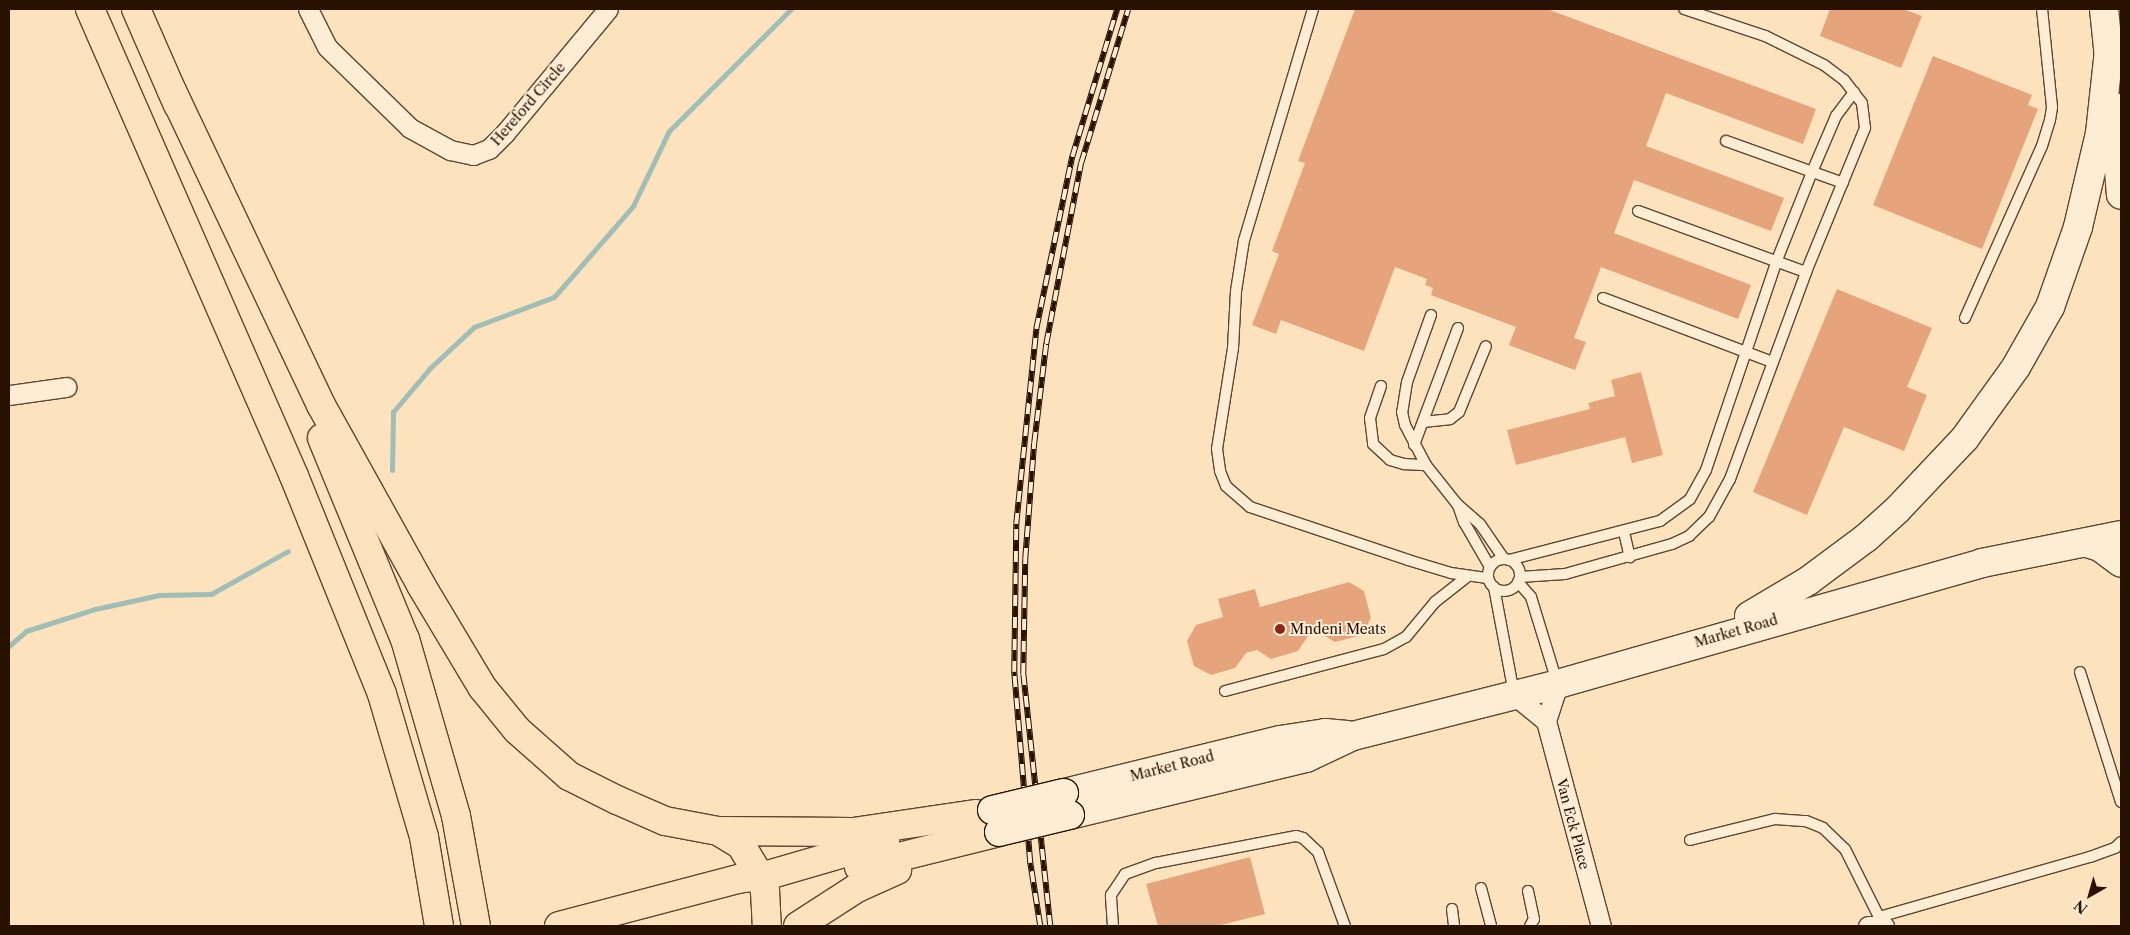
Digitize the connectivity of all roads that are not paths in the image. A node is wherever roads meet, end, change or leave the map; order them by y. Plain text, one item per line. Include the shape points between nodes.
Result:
1 (90, 9) edge
2 (136, 9) edge
3 (308, 9) edge
4 (608, 9) edge
5 (1313, 9) edge
6 (1684, 9) edge
7 (2042, 9) edge
8 (2104, 9) edge
9 (2109, 50) junction
10 (171, 89) junction
11 (1854, 92) junction
12 (1726, 141) dead end
13 (1812, 172) junction
14 (1844, 183) junction
15 (2121, 195) edge
16 (1638, 211) dead end
17 (1778, 260) junction
18 (1806, 272) junction
19 (1603, 298) dead end
20 (1431, 315) dead end
21 (1965, 318) dead end
22 (1458, 328) dead end
23 (1486, 346) dead end
24 (1746, 354) junction
25 (1772, 362) junction
26 (1381, 386) dead end
27 (66, 387) dead end
28 (9, 395) edge
29 (1422, 422) junction
30 (1414, 445) junction
31 (1426, 465) junction
32 (1458, 504) junction
33 (1624, 532) junction
34 (2121, 535) edge
35 (2087, 543) junction
36 (1630, 557) junction
37 (1506, 559) junction
38 (2121, 563) edge
39 (1490, 567) junction
40 (1468, 576) junction
41 (1519, 580) junction
42 (1491, 583) junction
43 (1703, 641) junction
44 (2080, 672) dead end
45 (1558, 684) junction
46 (1225, 691) dead end
47 (1514, 695) junction
48 (1546, 721) junction
49 (2121, 802) edge
50 (987, 824) junction
51 (718, 831) junction
52 (1690, 840) dead end
53 (2121, 842) edge
54 (763, 884) junction
55 (1482, 888) dead end
56 (1528, 892) dead end
57 (1452, 908) dead end
58 (438, 923) edge
59 (1879, 924) edge
60 (476, 926) edge
61 (559, 926) edge
62 (609, 926) edge
63 (767, 926) edge
64 (798, 926) edge
65 (1113, 926) edge
66 (1345, 926) edge
67 (1454, 926) edge
68 (1490, 926) edge
69 (1530, 926) edge
70 (1601, 926) edge

1 - 58 highway via 294,476 382,694 424,837
2 - 10 highway
3 - 4 street, Hereford Circle via 327,47 410,128 443,147 473,155 489,149 505,133
5 - 40 lane via 1244,240 1236,291 1233,348 1217,449 1220,471 1226,486 1250,507 1408,560
6 - 11 lane via 1764,36 1811,57 1844,80
7 - 21 lane via 2052,99 2050,120 2029,178
8 - 9 street
9 - 15 street
9 - 43 street via 2100,133 2078,227 2050,308 2016,368 1965,438 1919,489 1866,538 1773,603
10 - 51 highway via 321,405 420,585 482,687 516,730 569,776 666,821
10 - 60 highway via 405,639 456,816
11 - 13 lane via 1836,116
11 - 14 lane via 1865,112 1865,128
12 - 13 lane
13 - 14 lane
13 - 17 lane
14 - 18 lane
16 - 17 lane
17 - 18 lane
17 - 24 lane
18 - 25 lane
19 - 24 lane
20 - 30 lane via 1407,382 1402,412
22 - 29 lane
23 - 29 lane via 1459,412 1450,419
24 - 25 lane
24 - 33 lane via 1696,490 1682,508 1667,518
25 - 36 lane via 1730,479 1709,517 1689,536
26 - 31 lane via 1370,418 1373,444 1390,460
27 - 28 street
29 - 30 lane
30 - 31 lane
31 - 32 lane
32 - 37 lane via 1480,524
32 - 39 lane via 1464,522
33 - 36 lane
33 - 37 lane
34 - 35 street, Market Road
35 - 38 street via 2100,547
35 - 43 street, Market Road via 1982,563
36 - 41 lane via 1565,574
37 - 39 lane
37 - 41 lane via 1518,566
39 - 42 lane
40 - 42 lane
40 - 46 lane via 1429,608 1406,636 1390,646
41 - 42 lane via 1510,590
41 - 45 lane via 1531,597
42 - 47 lane
43 - 45 street, Market Road
44 - 49 lane
45 - 47 street, Market Road
45 - 48 street
47 - 48 street
47 - 50 street, Market Road, bridge via 1353,736 1306,758 1067,804
48 - 70 street, Van Eck Place
50 - 51 highway via 854,832
50 - 54 highway
50 - 64 highway via 857,888
51 - 54 highway via 741,845
52 - 59 lane via 1774,819 1806,821 1823,828 1845,849
53 - 59 lane via 2115,848 2090,857
54 - 61 highway via 738,879
54 - 62 highway
54 - 63 highway
55 - 68 lane
56 - 69 lane via 1534,919
57 - 67 lane
65 - 66 lane via 1111,895 1125,874 1156,863 1296,836 1318,852

